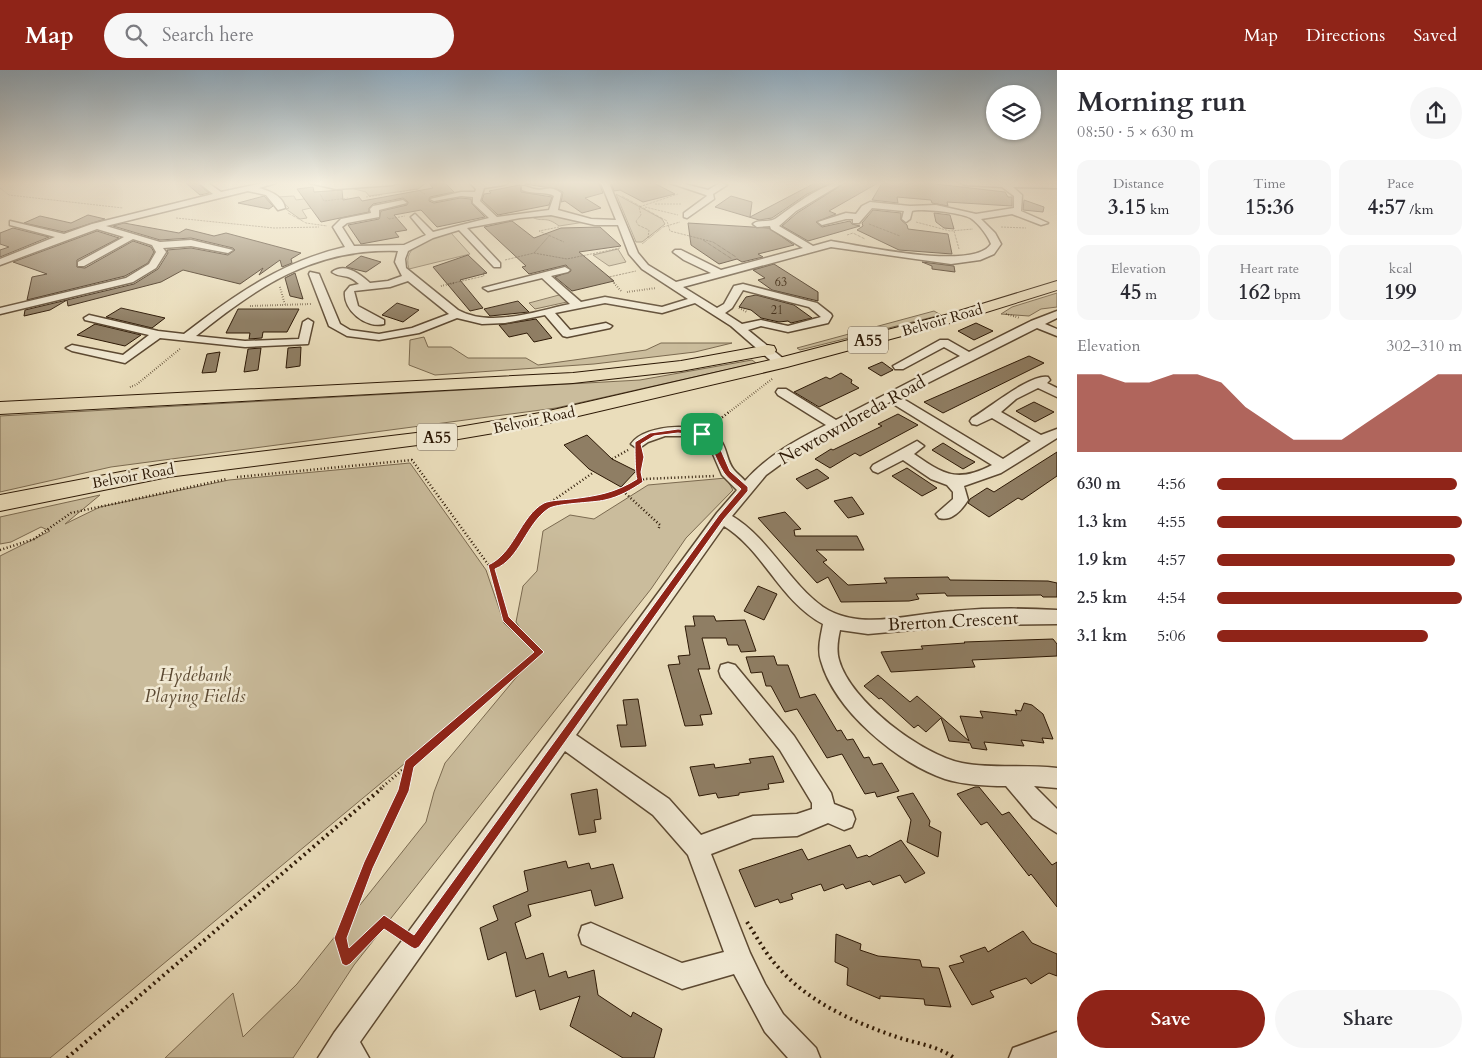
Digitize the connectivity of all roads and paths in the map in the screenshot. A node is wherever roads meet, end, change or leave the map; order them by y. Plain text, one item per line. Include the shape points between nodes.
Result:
1 (36, 229) edge
2 (84, 229) edge
3 (105, 229) edge
4 (339, 229) edge
5 (426, 229) edge
6 (457, 229) edge
7 (463, 229) edge
8 (549, 229) edge
9 (625, 229) edge
10 (647, 229) edge
11 (662, 229) edge
12 (670, 229) edge
13 (778, 229) edge
14 (883, 229) edge
15 (935, 229) edge
16 (974, 229) edge
17 (986, 229) edge
18 (431, 235) junction
19 (61, 236) junction
20 (549, 236) junction
21 (900, 236) dead end
22 (131, 237) junction
23 (702, 238) junction
24 (648, 239) junction
25 (564, 242) dead end
26 (159, 246) junction
27 (405, 248) junction
28 (632, 248) junction
29 (351, 249) junction
30 (811, 249) junction
31 (228, 250) dead end
32 (678, 252) dead end
33 (534, 254) junction
34 (330, 257) dead end
35 (0, 262) edge
36 (80, 264) dead end
37 (495, 264) junction
38 (647, 268) junction
39 (748, 269) junction
40 (566, 270) dead end
41 (1057, 270) edge
42 (337, 272) junction
43 (718, 273) junction
44 (314, 274) dead end
45 (544, 275) junction
46 (1057, 276) edge
47 (409, 277) junction
48 (1031, 278) dead end
49 (672, 285) junction
50 (1057, 285) edge
51 (368, 287) junction
52 (488, 288) dead end
53 (351, 289) junction
54 (426, 290) junction
55 (623, 293) junction
56 (696, 299) junction
57 (605, 300) junction
58 (981, 301) junction
59 (311, 304) dead end
60 (577, 304) junction
61 (226, 306) junction
62 (937, 306) dead end
63 (107, 310) dead end
64 (0, 311) edge
65 (547, 311) junction
66 (719, 312) junction
67 (458, 314) junction
68 (1057, 314) edge
69 (308, 322) dead end
70 (380, 322) dead end
71 (1035, 323) junction
72 (606, 326) dead end
73 (741, 328) junction
74 (1057, 333) edge
75 (158, 334) junction
76 (956, 335) dead end
77 (189, 338) junction
78 (944, 342) junction
79 (72, 348) dead end
80 (968, 356) junction
81 (774, 357) junction
82 (803, 358) junction
83 (900, 366) dead end
84 (1048, 378) edge
85 (129, 387) dead end
86 (782, 392) dead end
87 (1057, 393) edge
88 (890, 396) junction
89 (0, 408) edge
90 (992, 412) junction
91 (977, 421) dead end
92 (835, 425) junction
93 (1057, 433) edge
94 (702, 434) junction
95 (1041, 441) junction
96 (638, 444) junction
97 (612, 459) dead end
98 (1001, 464) junction
99 (878, 468) dead end
100 (594, 472) dead end
101 (727, 472) junction
102 (641, 480) junction
103 (952, 481) junction
104 (745, 489) junction
105 (623, 491) junction
106 (0, 503) edge
107 (547, 505) junction
108 (944, 514) dead end
109 (722, 517) junction
110 (658, 530) dead end
111 (0, 550) edge
112 (490, 567) junction
113 (1057, 617) edge
114 (841, 622) junction
115 (728, 671) dead end
116 (564, 738) junction
117 (409, 764) junction
118 (1009, 774) junction
119 (1057, 778) edge
120 (823, 810) junction
121 (844, 819) dead end
122 (1057, 822) edge
123 (697, 848) junction
124 (742, 914) dead end
125 (591, 935) dead end
126 (415, 943) junction
127 (740, 960) junction
128 (1057, 1045) edge
129 (343, 1053) edge
130 (67, 1058) edge
131 (806, 1058) edge
132 (954, 1058) edge
133 (1023, 1058) edge

1 - 19 street
2 - 19 street
3 - 22 street
4 - 29 street
5 - 18 street
6 - 18 street
7 - 37 street
8 - 20 path via 540,231
9 - 28 street
10 - 24 path
11 - 24 path
12 - 23 path
13 - 30 street
14 - 21 path
15 - 16 path via 961,232
17 - 30 street via 994,239 994,248 969,260 930,260 838,244
18 - 27 street
19 - 35 street
20 - 25 path
20 - 33 path
22 - 26 street
22 - 36 street
23 - 39 path
23 - 39 path via 713,242
24 - 28 path
26 - 31 street via 191,243
26 - 64 street via 161,252 155,265 128,280
27 - 29 street
27 - 47 street via 400,266
28 - 33 path via 607,249 567,259
28 - 38 street
29 - 61 street via 318,256 280,272
30 - 39 street via 760,262 771,269
32 - 43 street
33 - 37 path
34 - 42 street
37 - 54 path via 483,273 484,276
38 - 49 street
38 - 55 path via 610,278
39 - 43 street
40 - 45 street
41 - 48 highway
42 - 51 street via 353,273
42 - 53 street via 340,280
43 - 49 street
44 - 67 street via 335,326 347,333 379,337 415,331
45 - 52 street
45 - 60 street
46 - 58 highway
47 - 51 street
47 - 54 street
49 - 55 path
49 - 56 street
50 - 58 highway, Belvoir Road / A55
51 - 53 street
53 - 70 street via 349,298 354,310 361,316
54 - 67 street
55 - 57 path
56 - 57 street via 662,310
56 - 66 street
57 - 60 street
58 - 71 path
58 - 82 highway, Belvoir Road / A55
59 - 61 path
60 - 65 street
61 - 77 street
62 - 81 highway, Belvoir Road / A55
63 - 75 street via 91,318
65 - 67 street via 493,322 473,320
65 - 72 street via 567,334
66 - 73 street
66 - 73 street via 728,306 738,288 743,287 813,305 827,316 824,322 788,329 761,323
68 - 71 street, Newtownbreda Road
69 - 77 street via 304,342 245,344
71 - 74 street
71 - 80 street, Newtownbreda Road
73 - 81 street
75 - 77 street
75 - 79 street via 125,359
76 - 78 street
77 - 85 path via 136,385
78 - 80 street
78 - 83 street
80 - 88 street, Newtownbreda Road
81 - 82 highway, Belvoir Road / A55
81 - 89 highway, Belvoir Road / A55 via 563,378
81 - 106 highway, Belvoir Road / A55 via 540,419 489,429 168,470
82 - 94 path
84 - 87 street
84 - 90 street via 1012,396
86 - 92 street
88 - 92 street, Newtownbreda Road
88 - 98 street
90 - 91 street
90 - 95 street
92 - 104 street, Newtownbreda Road via 798,445
93 - 95 lane
94 - 96 street via 664,432 652,434
94 - 101 street via 715,443
95 - 98 street
96 - 97 path
96 - 102 path
98 - 103 street via 972,480
99 - 103 street via 911,450 938,476
100 - 107 path
101 - 102 path via 716,476
101 - 104 street
102 - 105 path
103 - 108 street via 962,497 960,504
104 - 109 street, Newtownbreda Road
105 - 107 path via 605,498
105 - 110 path via 660,525
107 - 112 path via 501,563
109 - 114 street via 741,530 806,602 819,613
109 - 116 street, Newtownbreda Road
111 - 112 path via 38,537 71,513 210,482 412,460
112 - 117 path via 506,619 540,652
113 - 114 street, Brerton Crescent
114 - 118 street via 829,650 834,672 854,701 896,741 941,767 961,773
115 - 120 street via 787,743 822,800
116 - 123 street via 661,807
116 - 126 street, Newtownbreda Road
117 - 126 path via 403,791 368,866 340,938 346,960 384,921
117 - 130 path
118 - 119 street
118 - 122 street via 1041,810
120 - 121 street
120 - 123 street via 820,817 798,825 753,826
123 - 127 street
124 - 132 path via 781,971 804,991 844,1015 905,1040 948,1052
125 - 127 street via 682,976
126 - 129 street, Newtownbreda Road
127 - 131 street via 774,1023
128 - 133 street

